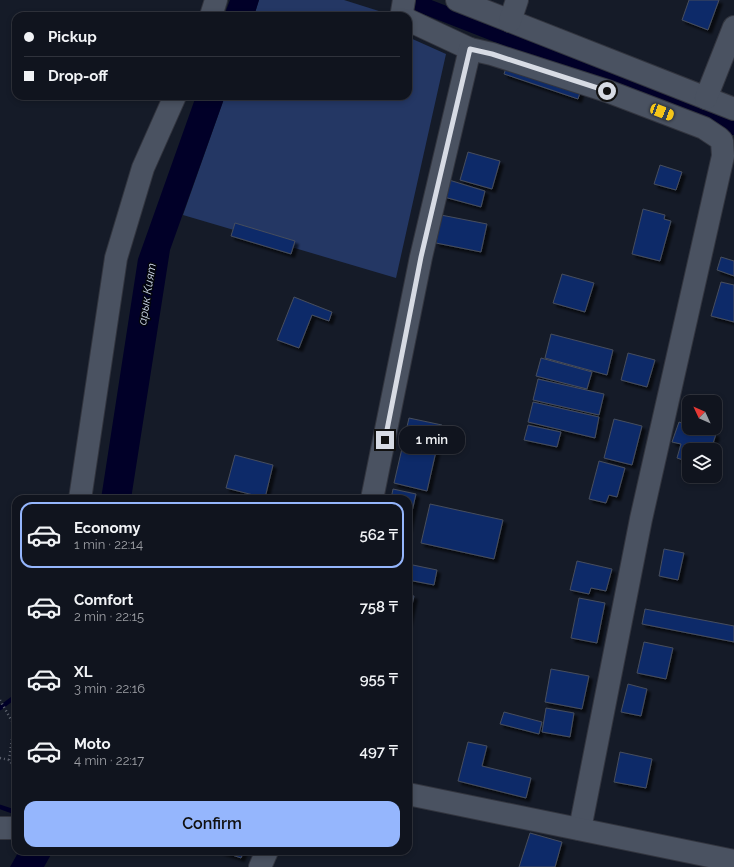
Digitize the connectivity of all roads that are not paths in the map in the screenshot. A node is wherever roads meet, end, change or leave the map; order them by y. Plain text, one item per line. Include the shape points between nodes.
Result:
1 (216, 0) edge
2 (404, 0) edge
3 (457, 0) edge
4 (517, 0) edge
5 (212, 12) edge
6 (402, 12) edge
7 (510, 21) junction
8 (412, 22) edge
9 (734, 27) edge
10 (470, 49) junction
11 (706, 98) junction
12 (173, 100) edge
13 (734, 109) edge
14 (81, 495) edge
15 (373, 495) edge
16 (412, 795) edge
17 (0, 828) edge
18 (12, 828) edge
19 (580, 829) junction
20 (265, 855) edge
21 (734, 861) edge
22 (260, 867) edge

1 - 5 street
2 - 6 street
3 - 7 street
4 - 7 street
7 - 11 street
8 - 10 street
9 - 11 street
10 - 15 street via 421,257
10 - 19 street via 607,91 704,128 719,138 723,145 723,156 641,519
11 - 13 street
12 - 14 street via 143,168 116,258
16 - 19 street
17 - 18 street
19 - 21 street
20 - 22 street

